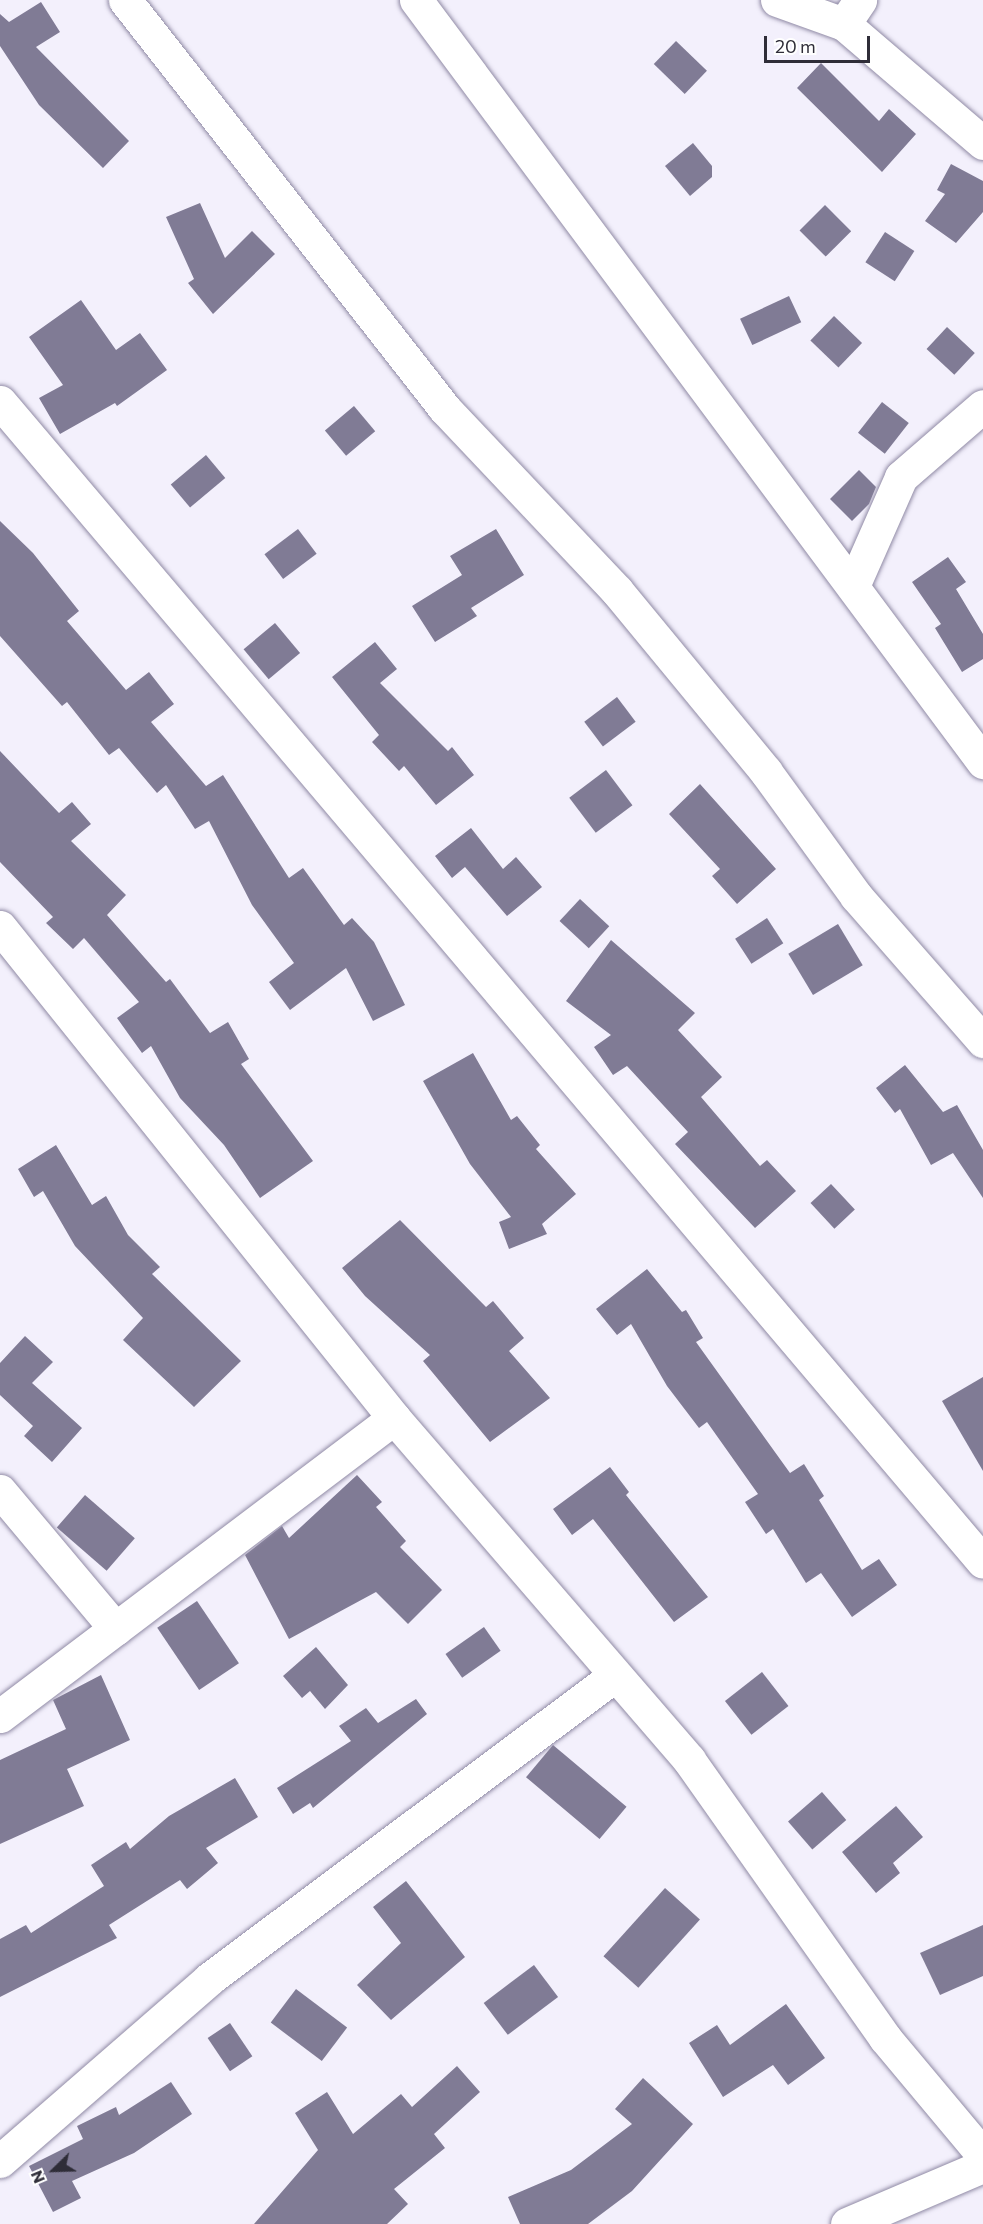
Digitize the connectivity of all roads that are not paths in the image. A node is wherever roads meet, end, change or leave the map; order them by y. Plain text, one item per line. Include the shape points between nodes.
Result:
1 (125, 0) edge
2 (417, 0) edge
3 (777, 0) edge
4 (852, 12) edge
5 (983, 142) edge
6 (0, 402) edge
7 (983, 406) edge
8 (853, 586) junction
9 (983, 762) edge
10 (0, 927) edge
11 (983, 1041) edge
12 (394, 1418) junction
13 (0, 1491) edge
14 (983, 1562) edge
15 (116, 1629) junction
16 (614, 1676) junction
17 (0, 1716) edge
18 (983, 2155) edge
19 (0, 2161) edge
20 (983, 2166) edge
21 (847, 2224) edge

1 - 11 street via 445,409 617,591 766,772 856,896
2 - 8 street
3 - 4 street
4 - 5 street
6 - 14 street
7 - 8 street via 901,477
8 - 9 street
10 - 12 street
12 - 15 street
12 - 16 street
13 - 15 street
15 - 17 street
16 - 18 street via 689,1760 885,2038
16 - 19 street via 209,1979
20 - 21 street

